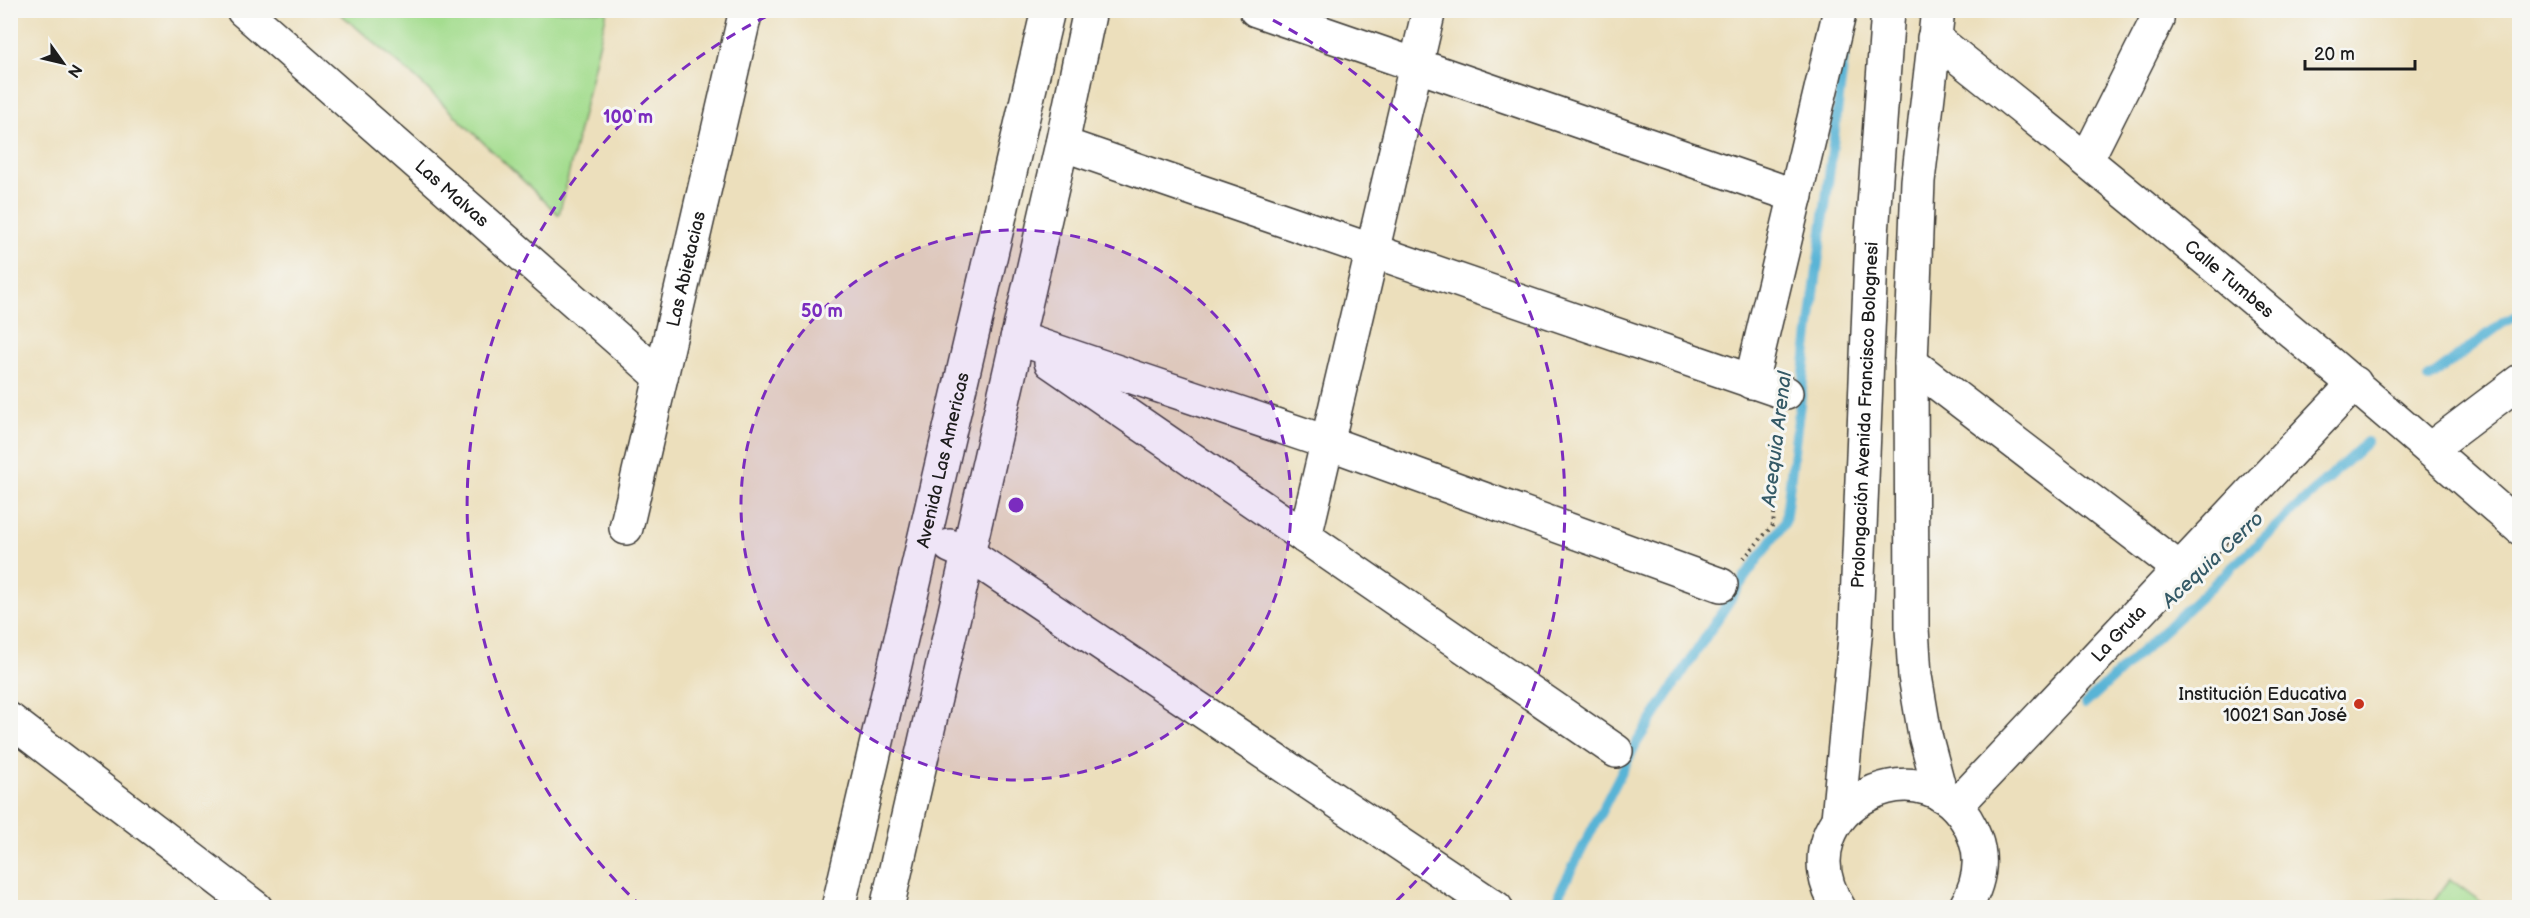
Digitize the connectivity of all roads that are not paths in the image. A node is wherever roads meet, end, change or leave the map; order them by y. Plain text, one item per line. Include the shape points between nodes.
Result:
1 (243, 10) edge
2 (746, 10) edge
3 (1048, 10) edge
4 (1090, 10) edge
5 (1256, 10) edge
6 (1429, 10) edge
7 (1840, 10) edge
8 (1888, 10) edge
9 (2158, 10) edge
10 (1936, 24) edge
11 (1416, 64) junction
12 (1062, 144) junction
13 (2087, 159) junction
14 (1796, 196) junction
15 (1372, 251) junction
16 (1017, 338) junction
17 (1911, 363) junction
18 (661, 377) junction
19 (2520, 381) edge
20 (1751, 382) junction
21 (2355, 383) junction
22 (1786, 393) road end
23 (1326, 442) junction
24 (2430, 449) junction
25 (626, 528) dead end
26 (2520, 528) edge
27 (926, 536) junction
28 (1305, 537) junction
29 (968, 554) junction
30 (2180, 569) junction
31 (1721, 585) road end
32 (10, 720) edge
33 (1616, 751) dead end
34 (1948, 800) junction
35 (1838, 819) junction
36 (256, 908) edge
37 (838, 908) edge
38 (887, 908) edge
39 (1496, 908) edge
40 (1839, 908) edge
41 (1965, 908) edge

1 - 18 street, Las Malvas
2 - 18 street, Las Abietacias
3 - 27 street, Avenida Las Americas
4 - 12 street
5 - 11 street
6 - 11 street
7 - 14 street
8 - 35 street, Prolongación Avenida Francisco Bolognesi via 1872,234 1856,627
9 - 13 street via 2157,20
10 - 13 street, Calle Tumbes
10 - 17 street via 1918,181
11 - 14 street
11 - 15 street
12 - 15 street
12 - 16 street
13 - 21 street, Calle Tumbes
14 - 20 street
15 - 20 street
15 - 23 street
16 - 23 street
16 - 28 street
16 - 29 street
17 - 30 street
17 - 34 street via 1914,666 1925,735
18 - 25 street, Las Abietacias
19 - 24 street
20 - 22 street
21 - 24 street, Calle Tumbes
21 - 30 street, La Gruta
23 - 28 street
23 - 31 street
24 - 26 street, Calle Tumbes
27 - 29 street
27 - 37 street, Avenida Las Americas
28 - 33 street
29 - 38 street
29 - 39 street
30 - 34 street, La Gruta
32 - 36 street
34 - 35 street via 1919,787 1896,785 1874,790 1854,802
34 - 41 street via 1970,824 1978,846 1980,871 1974,894
35 - 40 street via 1827,843 1824,869 1830,894

